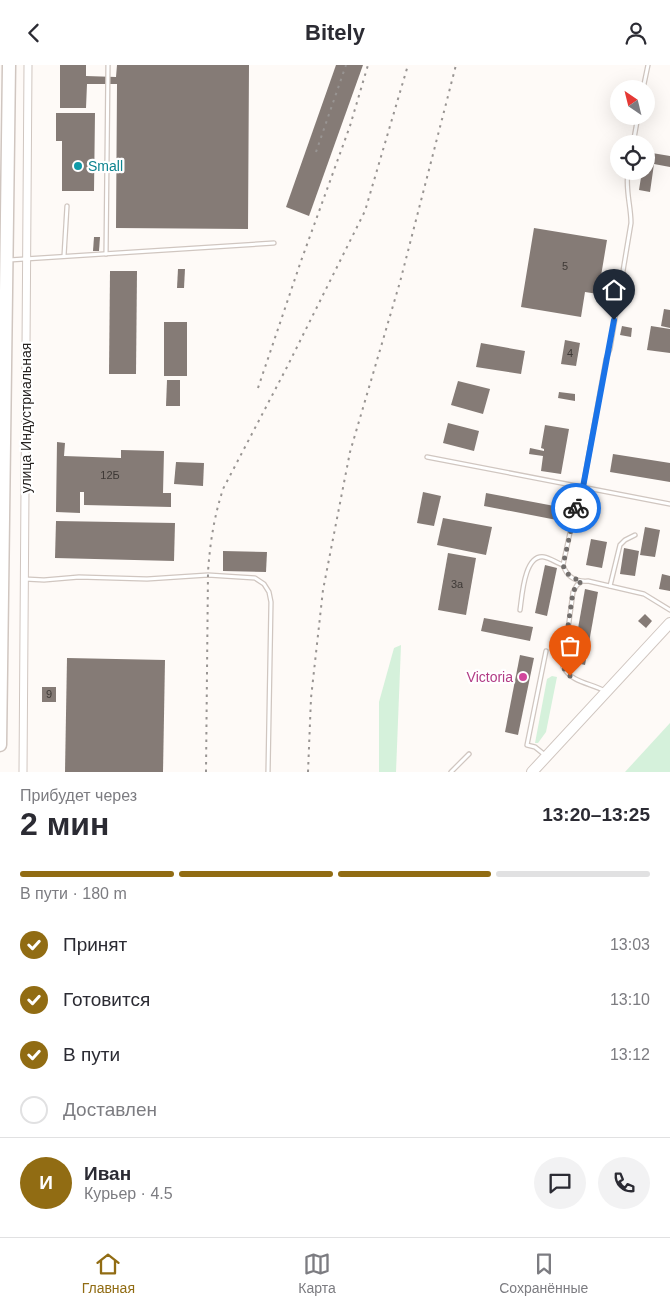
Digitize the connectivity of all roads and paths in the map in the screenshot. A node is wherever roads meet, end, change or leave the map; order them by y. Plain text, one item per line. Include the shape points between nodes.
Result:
1 (9, 65) edge
2 (28, 65) edge
3 (108, 65) edge
4 (648, 65) edge
5 (645, 80) edge
6 (626, 180) edge
7 (67, 206) dead end
8 (274, 243) dead end
9 (106, 254) junction
10 (64, 256) junction
11 (27, 259) junction
12 (6, 260) junction
13 (427, 457) dead end
14 (583, 487) junction
15 (670, 504) edge
16 (635, 535) dead end
17 (563, 565) junction
18 (25, 579) junction
19 (582, 581) junction
20 (610, 586) junction
21 (520, 610) dead end
22 (670, 610) edge
23 (670, 623) edge
24 (546, 651) dead end
25 (606, 692) junction
26 (0, 745) edge
27 (468, 754) dead end
28 (547, 757) junction
29 (23, 772) edge
30 (268, 772) edge
31 (451, 772) edge
32 (532, 772) edge

1 - 12 highway
2 - 11 street, улица Индустриальная
3 - 9 lane
4 - 5 lane
6 - 14 lane via 631,223
7 - 10 lane
8 - 9 lane
9 - 10 lane
10 - 11 lane
11 - 12 lane
11 - 18 street, улица Индустриальная
12 - 26 highway
13 - 14 lane
14 - 15 lane
14 - 17 lane
16 - 20 lane via 620,545
17 - 19 lane via 565,573
17 - 21 lane via 544,557 531,563
18 - 29 street, улица Индустриальная
18 - 30 lane via 147,579 208,575 255,578 264,585 271,602
19 - 20 lane
19 - 25 lane via 573,592 563,667 570,676
20 - 22 lane via 644,594
23 - 25 main road
24 - 28 lane via 527,745
25 - 28 main road
27 - 31 lane
28 - 32 main road

